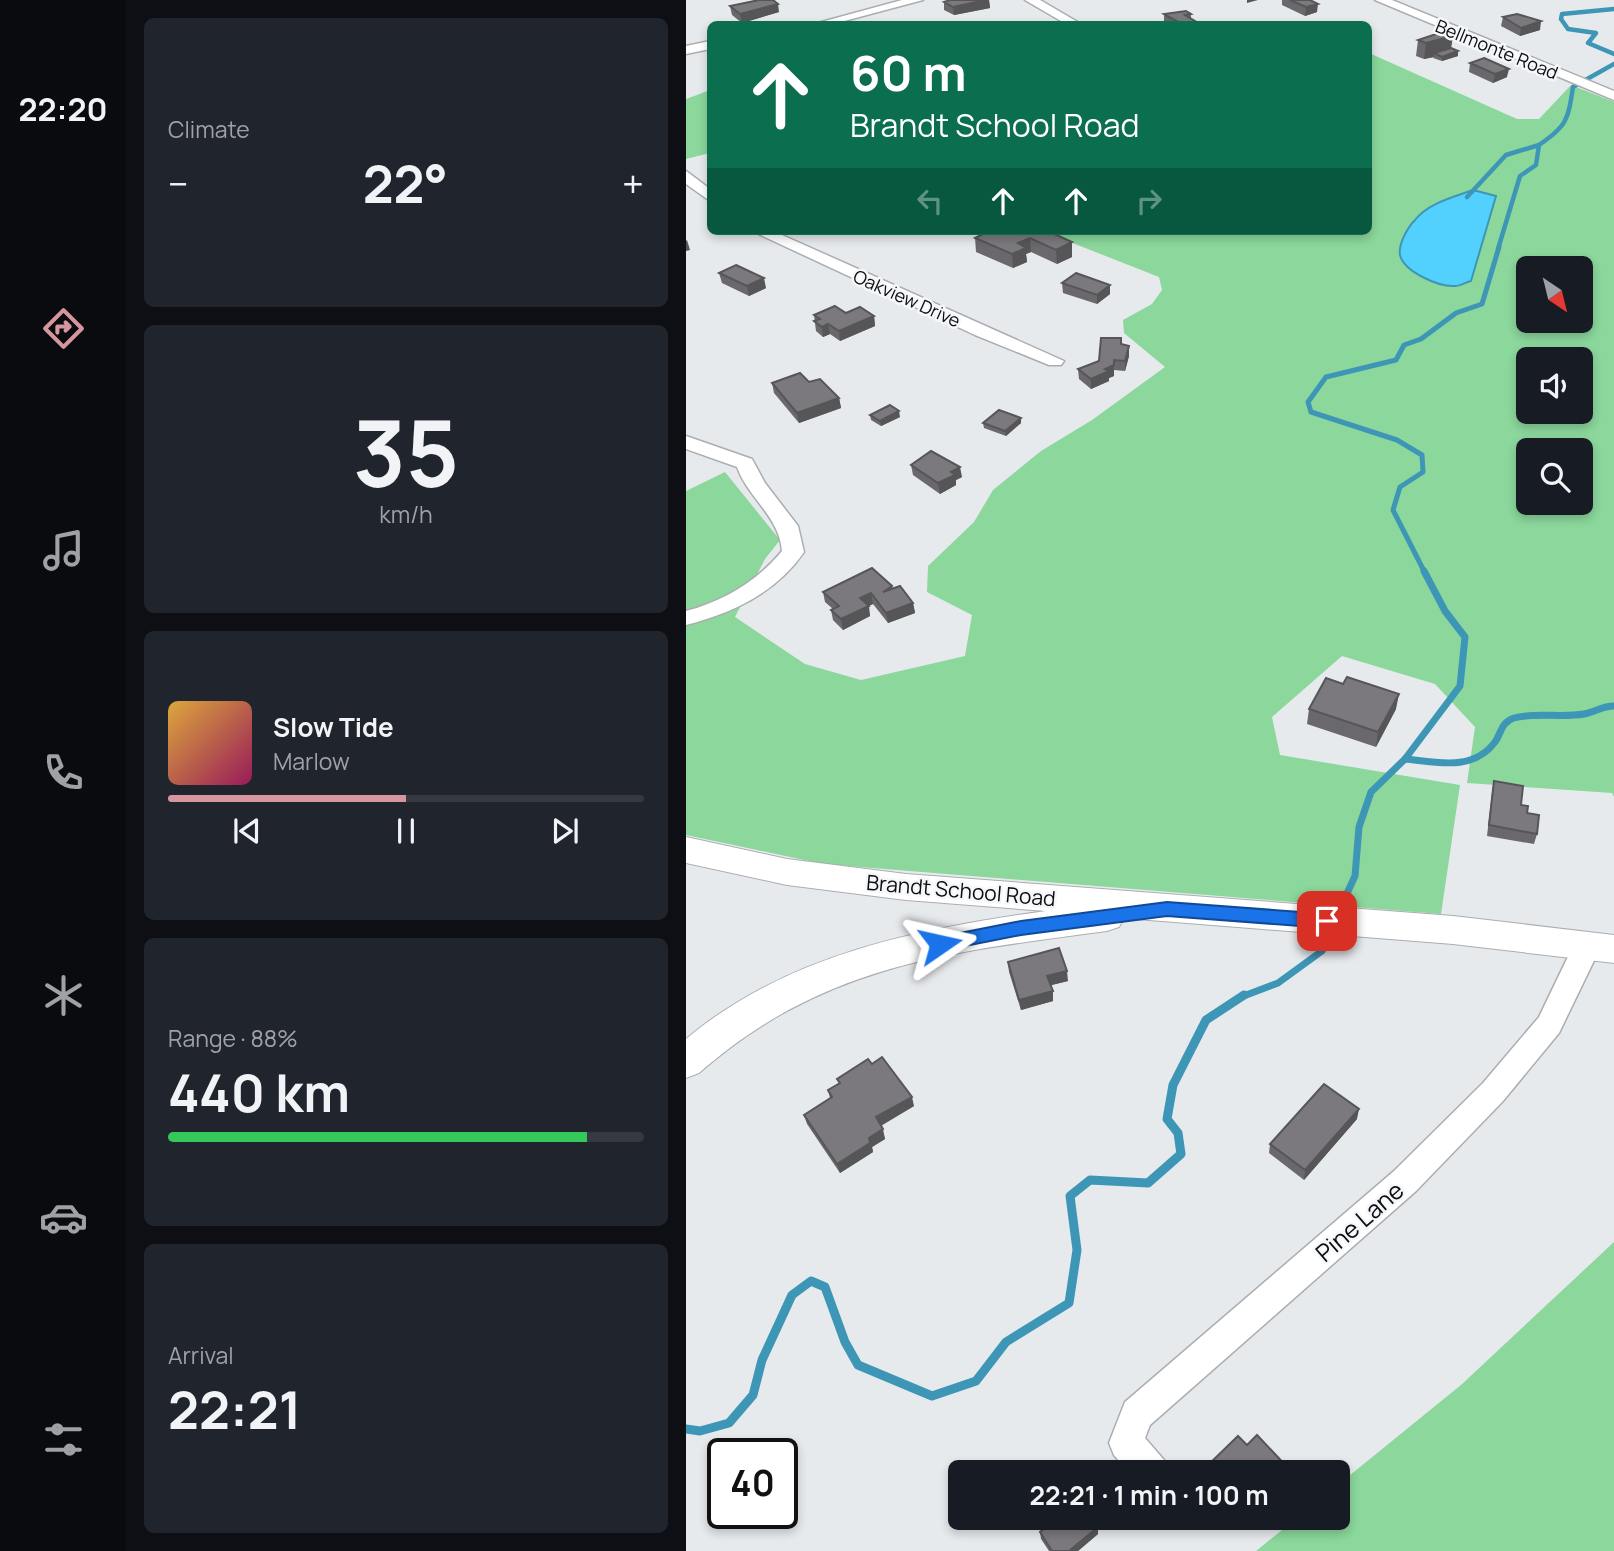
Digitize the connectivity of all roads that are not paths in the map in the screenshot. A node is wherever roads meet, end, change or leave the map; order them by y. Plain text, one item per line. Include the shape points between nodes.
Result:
1 (917, 0) edge
2 (1031, 0) edge
3 (1381, 0) edge
4 (832, 21) edge
5 (1070, 21) edge
6 (707, 46) edge
7 (686, 50) edge
8 (1614, 96) edge
9 (686, 176) edge
10 (707, 194) edge
11 (769, 235) edge
12 (1055, 361) dead end
13 (686, 442) edge
14 (686, 618) edge
15 (686, 850) edge
16 (1167, 909) junction
17 (1601, 947) edge
18 (686, 1062) edge
19 (1141, 1460) edge

1 - 4 street
2 - 5 street
3 - 8 street, Bellmonte Road
6 - 7 street
9 - 10 street
11 - 12 street, Oakview Drive
13 - 14 street via 745,463 750,477 779,510 793,539 793,552 736,603
15 - 16 street, Brandt School Road via 787,872
16 - 17 street, Brandt School Road via 1453,930
16 - 18 street via 1021,928 886,955 830,972 757,1007
17 - 19 street, Pine Lane via 1549,1025 1493,1092 1405,1181 1138,1414 1126,1443

